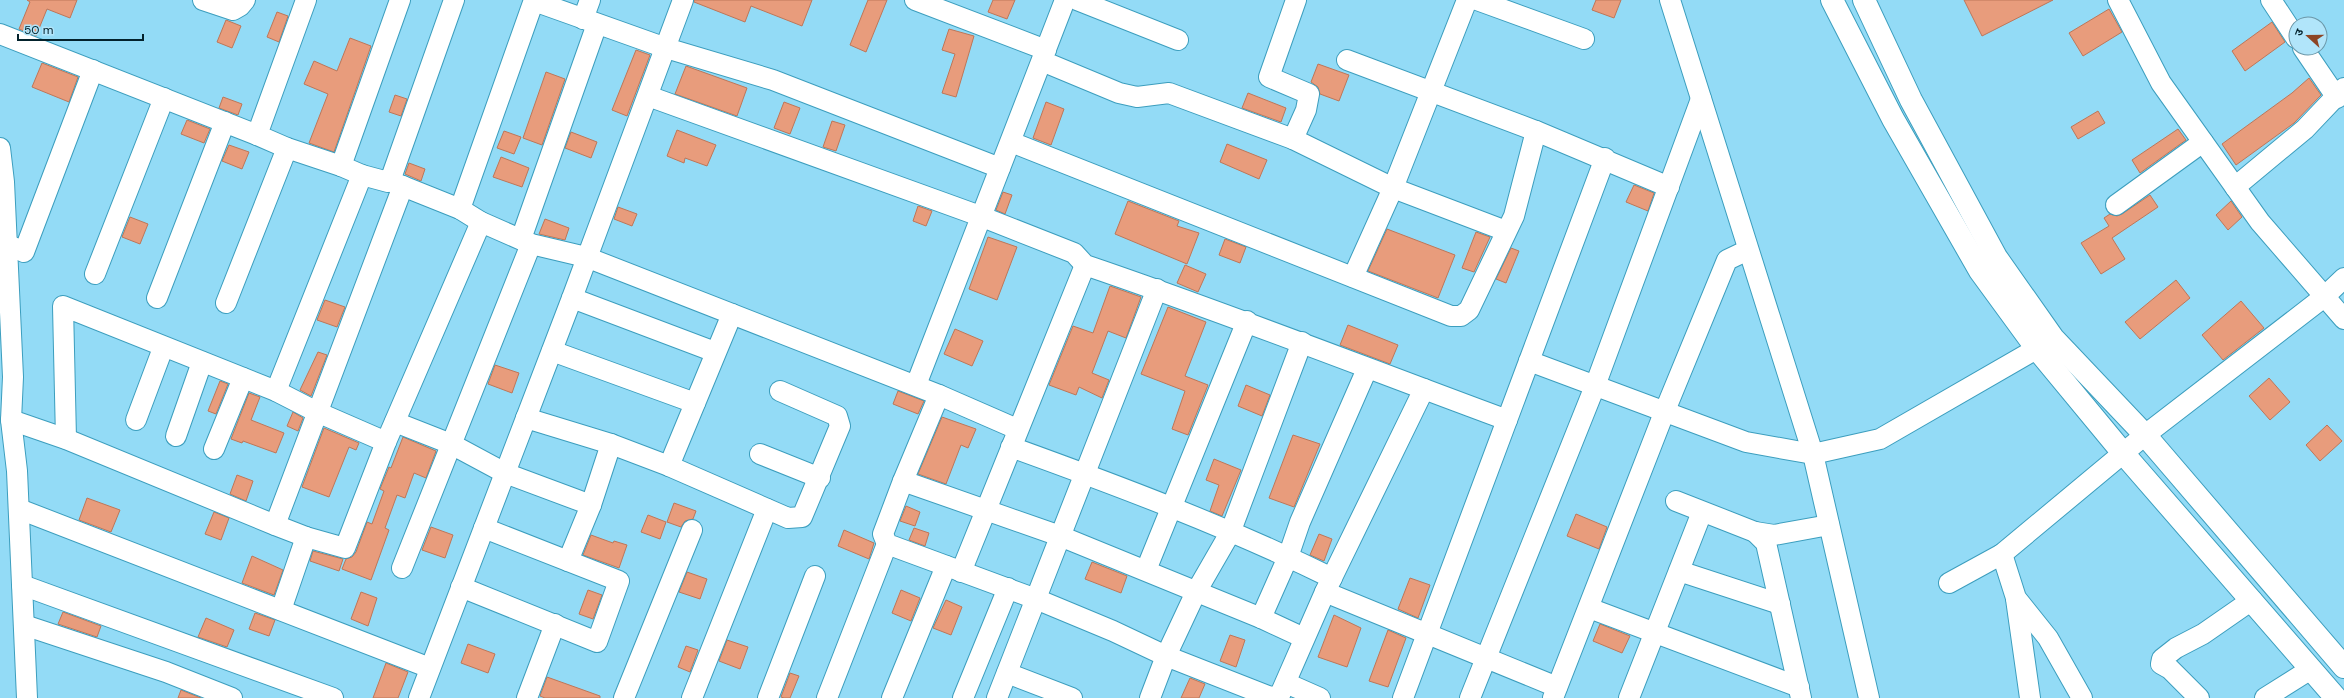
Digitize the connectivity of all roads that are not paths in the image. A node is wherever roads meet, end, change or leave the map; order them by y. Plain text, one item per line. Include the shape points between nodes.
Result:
1 (203, 0) edge
2 (245, 0) edge
3 (306, 0) edge
4 (400, 0) edge
5 (454, 0) edge
6 (534, 0) edge
7 (590, 0) edge
8 (683, 0) edge
9 (915, 0) edge
10 (1065, 0) edge
11 (1077, 0) edge
12 (1467, 0) edge
13 (1477, 0) edge
14 (1670, 0) edge
15 (1832, 0) edge
16 (1864, 0) edge
17 (2118, 0) edge
18 (2271, 0) edge
19 (1294, 1) edge
20 (590, 21) junction
21 (2288, 26) edge
22 (0, 34) edge
23 (1584, 39) dead end
24 (1178, 40) dead end
25 (666, 48) junction
26 (1044, 56) junction
27 (2310, 56) edge
28 (1347, 60) dead end
29 (93, 70) junction
30 (1431, 92) junction
31 (2341, 93) edge
32 (648, 96) junction
33 (164, 98) junction
34 (1701, 99) junction
35 (225, 122) junction
36 (1536, 131) junction
37 (257, 134) junction
38 (1293, 139) junction
39 (1011, 142) junction
40 (2203, 142) junction
41 (0, 148) edge
42 (287, 148) junction
43 (1605, 158) junction
44 (340, 166) junction
45 (1000, 168) junction
46 (362, 175) junction
47 (396, 183) junction
48 (1669, 187) junction
49 (2235, 187) junction
50 (1393, 188) junction
51 (2116, 205) dead end
52 (2, 206) edge
53 (460, 209) junction
54 (980, 216) junction
55 (480, 222) junction
56 (1506, 231) junction
57 (526, 241) junction
58 (6, 244) junction
59 (1748, 250) junction
60 (586, 257) junction
61 (1085, 265) junction
62 (95, 274) dead end
63 (1353, 277) junction
64 (2344, 278) edge
65 (1157, 289) junction
66 (4, 291) edge
67 (2324, 297) junction
68 (157, 298) dead end
69 (572, 298) junction
70 (226, 303) dead end
71 (732, 314) junction
72 (2344, 319) edge
73 (1247, 321) junction
74 (1302, 342) junction
75 (2045, 344) junction
76 (163, 348) junction
77 (552, 351) junction
78 (715, 352) junction
79 (1529, 361) junction
80 (202, 362) junction
81 (1367, 368) junction
82 (6, 375) edge
83 (243, 378) junction
84 (916, 385) junction
85 (1595, 386) junction
86 (1424, 390) junction
87 (276, 391) junction
88 (780, 391) dead end
89 (939, 394) junction
90 (695, 403) junction
91 (317, 412) junction
92 (1664, 413) junction
93 (526, 418) junction
94 (11, 420) junction
95 (136, 420) dead end
96 (1507, 420) junction
97 (395, 422) junction
98 (2145, 435) junction
99 (176, 436) dead end
100 (1014, 438) junction
101 (66, 439) junction
102 (386, 442) junction
103 (451, 444) junction
104 (610, 444) junction
105 (214, 449) dead end
106 (2123, 453) junction
107 (760, 454) dead end
108 (1813, 454) junction
109 (669, 466) junction
110 (8, 468) edge
111 (505, 473) junction
112 (1085, 473) junction
113 (820, 478) junction
114 (903, 481) junction
115 (1676, 501) dead end
116 (591, 505) junction
117 (19, 509) junction
118 (767, 509) junction
119 (986, 509) junction
120 (1172, 509) junction
121 (1702, 512) junction
122 (1829, 524) junction
123 (275, 525) junction
124 (484, 528) junction
125 (692, 530) dead end
126 (1755, 532) junction
127 (1230, 533) junction
128 (1060, 536) junction
129 (306, 537) junction
130 (887, 544) junction
131 (2002, 554) junction
132 (1288, 557) junction
133 (568, 561) junction
134 (402, 568) dead end
135 (954, 569) junction
136 (1146, 570) junction
137 (1679, 571) junction
138 (815, 576) dead end
139 (1949, 583) dead end
140 (22, 585) junction
141 (1328, 585) junction
142 (461, 587) junction
143 (1008, 588) junction
144 (1196, 592) junction
145 (2016, 598) junction
146 (1036, 599) junction
147 (2252, 600) junction
148 (1780, 604) junction
149 (1589, 608) junction
150 (281, 610) junction
151 (1261, 618) junction
152 (24, 624) junction
153 (555, 624) junction
154 (1427, 634) junction
155 (1654, 634) junction
156 (1304, 638) junction
157 (1166, 656) junction
158 (1486, 658) junction
159 (2344, 667) edge
160 (430, 668) junction
161 (2311, 669) junction
162 (1007, 673) junction
163 (1286, 683) junction
164 (1555, 693) edge
165 (1800, 693) edge
166 (1632, 697) edge
167 (2270, 697) edge
168 (27, 698) edge
169 (232, 698) edge
170 (333, 698) edge
171 (419, 698) edge
172 (527, 698) edge
173 (624, 698) edge
174 (692, 698) edge
175 (768, 698) edge
176 (828, 698) edge
177 (892, 698) edge
178 (963, 698) edge
179 (997, 698) edge
180 (1072, 698) edge
181 (1150, 698) edge
182 (1320, 698) edge
183 (1403, 698) edge
184 (1470, 698) edge
185 (1869, 698) edge
186 (2030, 698) edge
187 (2082, 698) edge
188 (2200, 698) edge
189 (2336, 698) edge

1 - 2 street via 233,10
3 - 37 street
4 - 44 street
5 - 47 street
6 - 20 street
6 - 53 street
7 - 20 street
8 - 25 street
9 - 26 street
10 - 26 street
11 - 24 street
12 - 30 street
13 - 23 street
14 - 34 street
15 - 75 street via 1893,119 1980,271
16 - 75 street via 1910,100
17 - 40 street via 2161,83
18 - 21 street
19 - 38 street via 1270,77 1309,94 1306,110
20 - 25 street
20 - 57 street
22 - 29 street
25 - 32 street
25 - 45 street via 773,80
26 - 38 street via 1119,93 1136,97 1169,93
26 - 39 street
27 - 31 street
28 - 30 street
29 - 33 street
29 - 58 street via 24,252
30 - 36 street
30 - 50 street
31 - 49 street via 2305,129
32 - 54 street
32 - 60 street
33 - 35 street
33 - 62 street
34 - 48 street
34 - 59 street
35 - 37 street
35 - 68 street
36 - 43 street
36 - 56 street via 1514,216
37 - 42 street
38 - 50 street
39 - 45 street
39 - 63 street
40 - 49 street
40 - 51 street
41 - 52 street
42 - 44 street
42 - 70 street
43 - 48 street
43 - 79 street
44 - 46 street
45 - 54 street
46 - 47 street
46 - 87 street
47 - 53 street
47 - 91 street
48 - 85 street
49 - 67 street via 2260,222
50 - 56 street
50 - 63 street
52 - 58 street
53 - 55 street
54 - 61 street via 1074,253
54 - 84 street
55 - 57 street
55 - 97 street
56 - 63 street via 1469,310 1461,316 1451,316
57 - 60 street
57 - 103 street
58 - 66 street
59 - 92 street via 1727,260
59 - 108 street
60 - 69 street
60 - 71 street
61 - 65 street
61 - 100 street
64 - 67 street
65 - 73 street
65 - 112 street
66 - 82 street
67 - 72 street
67 - 98 street
69 - 77 street
69 - 78 street
71 - 78 street
71 - 84 street
73 - 74 street
73 - 120 street
74 - 81 street
74 - 127 street
75 - 98 street
75 - 106 street
75 - 108 street via 1880,439
76 - 80 street
76 - 95 street
76 - 101 street via 63,306
77 - 90 street
77 - 93 street
78 - 90 street
79 - 85 street
79 - 96 street
80 - 83 street
80 - 99 street
81 - 86 street
81 - 132 street via 1300,522
82 - 94 street
83 - 87 street
83 - 105 street
84 - 89 street
85 - 92 street
85 - 158 street
86 - 96 street
86 - 141 street
87 - 91 street
88 - 113 street via 837,416 840,426
89 - 100 street
89 - 114 street
90 - 109 street
91 - 102 street
91 - 123 street
92 - 108 street via 1746,442
92 - 149 street
93 - 104 street
93 - 111 street
94 - 101 street
94 - 110 street
96 - 154 street
97 - 102 street
97 - 103 street
98 - 106 street
98 - 159 street
100 - 112 street
100 - 119 street
101 - 123 street
102 - 129 street via 345,548
103 - 111 street
103 - 134 street
104 - 109 street
104 - 116 street
106 - 131 street
106 - 147 street
107 - 113 street
108 - 122 street
109 - 118 street
110 - 117 street
111 - 116 street
111 - 124 street
112 - 120 street
112 - 128 street
113 - 118 street via 802,517 788,518
114 - 119 street
114 - 130 street via 884,534
115 - 121 street
116 - 133 street
117 - 140 street
117 - 150 street
118 - 174 street
119 - 128 street
119 - 135 street
120 - 127 street
120 - 136 street
121 - 126 street
121 - 137 street
122 - 126 street via 1774,535
122 - 185 street
123 - 129 street
124 - 133 street
124 - 142 street
125 - 173 street
126 - 148 street via 1766,543
127 - 132 street
127 - 144 street
128 - 136 street
128 - 146 street
129 - 150 street
130 - 135 street
130 - 176 street
131 - 139 street
131 - 145 street
132 - 141 street
132 - 151 street
133 - 153 street via 619,581 597,642
135 - 143 street
135 - 177 street
136 - 144 street
137 - 148 street
137 - 155 street
138 - 175 street
140 - 152 street
140 - 170 street
141 - 154 street
141 - 156 street
142 - 153 street
142 - 160 street
143 - 146 street
143 - 178 street
144 - 151 street
144 - 157 street
145 - 186 street
145 - 187 street via 2048,638
146 - 157 street
146 - 162 street
147 - 161 street
147 - 188 street via 2162,659 2161,664 2170,669
148 - 165 street
149 - 155 street
149 - 164 street
150 - 160 street
151 - 156 street
152 - 168 street
152 - 169 street via 166,672
153 - 172 street
154 - 158 street
154 - 183 street
155 - 165 street
155 - 166 street
156 - 163 street
157 - 163 street via 1268,696 1279,697
157 - 181 street
158 - 164 street
158 - 184 street
160 - 171 street
161 - 167 street
161 - 189 street
162 - 179 street
162 - 180 street
163 - 182 street

